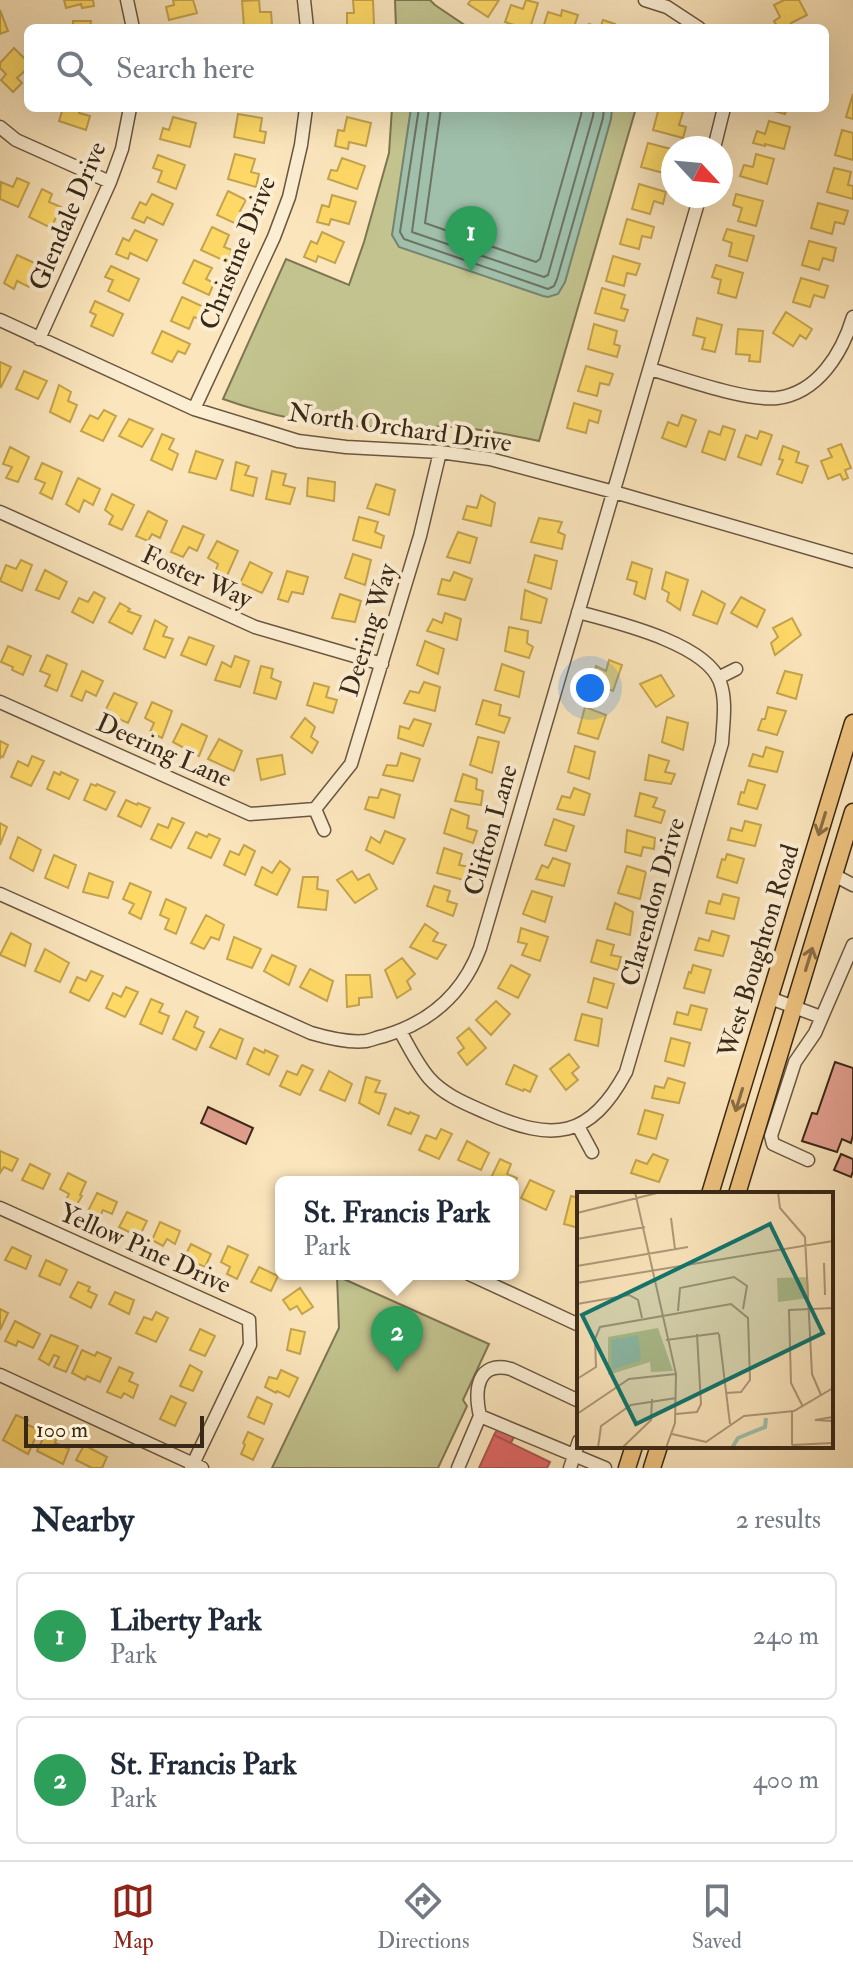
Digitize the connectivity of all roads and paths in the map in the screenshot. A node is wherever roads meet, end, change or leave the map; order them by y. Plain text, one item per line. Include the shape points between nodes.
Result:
1 (127, 0) edge
2 (304, 0) edge
3 (645, 0) edge
4 (132, 24) edge
5 (307, 24) edge
6 (693, 24) edge
7 (129, 112) edge
8 (305, 112) edge
9 (723, 112) edge
10 (0, 127) edge
11 (717, 136) edge
12 (110, 182) junction
13 (697, 208) edge
14 (853, 317) edge
15 (0, 320) edge
16 (39, 339) junction
17 (650, 369) junction
18 (194, 409) junction
19 (440, 452) junction
20 (614, 492) junction
21 (0, 512) edge
22 (853, 561) edge
23 (578, 612) junction
24 (382, 664) junction
25 (736, 669) dead end
26 (718, 678) junction
27 (0, 702) edge
28 (853, 723) edge
29 (315, 809) junction
30 (853, 812) edge
31 (324, 830) dead end
32 (834, 875) junction
33 (853, 885) edge
34 (0, 894) edge
35 (853, 945) edge
36 (770, 998) junction
37 (795, 1007) junction
38 (821, 1017) junction
39 (400, 1031) junction
40 (580, 1125) junction
41 (592, 1152) dead end
42 (808, 1160) dead end
43 (711, 1192) edge
44 (738, 1192) edge
45 (0, 1208) edge
46 (482, 1280) edge
47 (577, 1324) edge
48 (0, 1375) edge
49 (577, 1400) edge
50 (480, 1416) junction
51 (633, 1448) edge
52 (658, 1448) edge
53 (572, 1462) edge
54 (195, 1467) edge
55 (458, 1468) edge
56 (605, 1468) edge
57 (627, 1468) edge
58 (652, 1468) edge

1 - 4 street
2 - 5 street
3 - 6 street
7 - 12 street, Glendale Drive
8 - 18 street, Christine Drive via 289,197 274,237
9 - 11 street
10 - 12 street via 16,140
12 - 16 street, Glendale Drive
13 - 17 street, Clifton Lane
14 - 17 street via 843,345 825,371 804,390 777,398
15 - 16 street, North Orchard Drive
16 - 18 street, North Orchard Drive
17 - 20 street, Clifton Lane
18 - 19 street, North Orchard Drive via 298,441
19 - 20 street, North Orchard Drive via 515,465
19 - 24 street, Deering Way
20 - 22 street, North Orchard Drive
20 - 23 street, Clifton Lane
21 - 24 street, Foster Way via 255,627
23 - 26 street via 655,634 701,658
23 - 39 street, Clifton Lane via 474,963 452,997
24 - 29 street, Deering Way via 351,764
25 - 26 street
26 - 40 street, Clarendon Drive via 724,699 722,743 626,1072 606,1103
27 - 29 street, Deering Lane via 250,814
28 -> 36 main road, West Boughton Road
29 - 31 street
30 - 32 main road, West Boughton Road
32 - 33 street
37 -> 32 main road, West Boughton Road
34 - 39 street, Clifton Lane via 311,1033 365,1041
35 - 38 street
36 - 37 street
36 -> 43 main road, West Boughton Road
37 - 38 street
37 - 44 main road, West Boughton Road
38 - 42 street via 795,1062 771,1136 773,1144
39 - 40 street via 419,1066 458,1100 528,1129 563,1131
40 - 41 street
45 - 54 street, Yellow Pine Drive via 249,1320 250,1345
46 - 47 street
48 - 54 street
49 - 50 street via 511,1369 491,1368 477,1393
50 - 53 street
50 - 55 street
51 - 57 main road
52 - 58 main road
53 - 56 street

